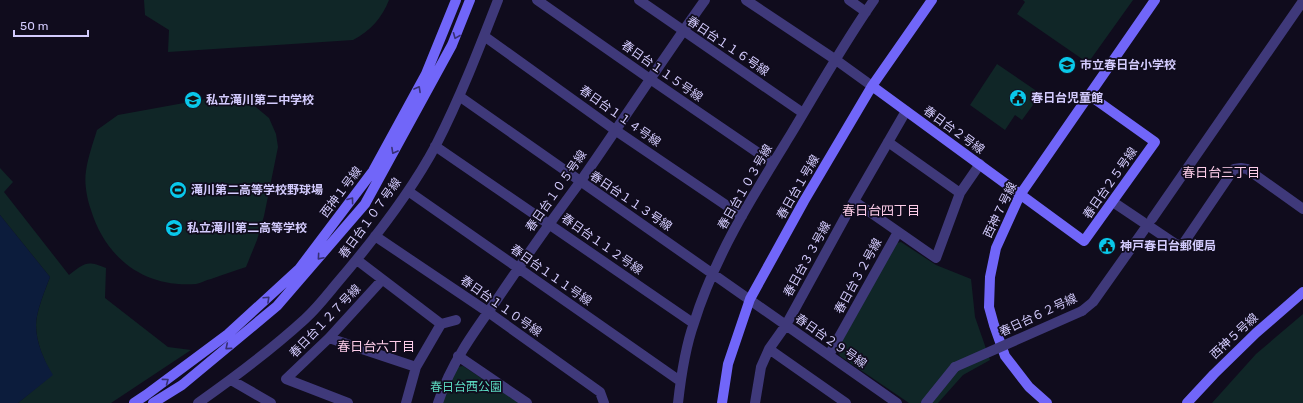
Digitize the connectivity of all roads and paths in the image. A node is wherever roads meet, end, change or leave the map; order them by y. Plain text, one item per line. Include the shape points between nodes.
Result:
1 (456, 0) edge
2 (470, 0) edge
3 (498, 0) edge
4 (537, 0) edge
5 (639, 0) edge
6 (705, 0) edge
7 (746, 0) edge
8 (849, 0) edge
9 (874, 0) edge
10 (932, 0) edge
11 (1155, 0) edge
12 (1303, 1) edge
13 (866, 12) junction
14 (683, 31) junction
15 (484, 36) junction
16 (836, 60) junction
17 (650, 79) junction
18 (872, 86) junction
19 (1089, 95) junction
20 (459, 96) junction
21 (906, 111) junction
22 (803, 113) junction
23 (616, 130) junction
24 (888, 142) junction
25 (435, 146) junction
26 (773, 163) junction
27 (980, 164) junction
28 (580, 182) junction
29 (408, 191) junction
30 (960, 193) junction
31 (1020, 195) junction
32 (854, 202) junction
33 (1113, 202) junction
34 (1303, 209) edge
35 (742, 216) junction
36 (1152, 219) dead end
37 (549, 223) junction
38 (1144, 230) dead end
39 (898, 232) junction
40 (375, 236) junction
41 (356, 260) junction
42 (518, 268) junction
43 (712, 273) junction
44 (382, 280) junction
45 (1303, 292) edge
46 (750, 299) junction
47 (488, 312) junction
48 (456, 320) dead end
49 (693, 323) junction
50 (441, 324) junction
51 (786, 324) junction
52 (329, 338) junction
53 (769, 349) junction
54 (828, 354) junction
55 (458, 356) junction
56 (416, 367) junction
57 (231, 380) junction
58 (680, 381) junction
59 (756, 402) edge
60 (893, 402) edge
61 (134, 403) edge
62 (154, 403) edge
63 (198, 403) edge
64 (272, 403) edge
65 (348, 403) edge
66 (406, 403) edge
67 (438, 403) edge
68 (527, 403) edge
69 (604, 403) edge
70 (678, 403) edge
71 (722, 403) edge
72 (846, 403) edge
73 (926, 403) edge
74 (1047, 403) edge
75 (1187, 403) edge

61 -> 1 street, 西神１号線 via 228,334 299,269 373,171 426,74
2 -> 62 street, 西神１号線 via 452,45 365,204 277,306 182,385
3 - 15 street, 春日台１０７号線
4 - 17 street, 春日台１１５号線
5 - 14 street, 春日台１１６号線
6 - 14 street, 春日台１０５号線
7 - 16 street
8 - 13 street
9 - 13 street, 春日台１０３号線
10 - 18 street, 春日台１号線
11 - 19 street, 西神７号線
12 - 36 street
13 - 16 street, 春日台１０３号線
14 - 17 street, 春日台１０５号線
14 - 22 street, 春日台１１６号線
15 - 20 street, 春日台１０７号線
15 - 23 street, 春日台１１４号線
16 - 18 street
16 - 22 street, 春日台１０３号線
17 - 23 street, 春日台１０５号線
17 - 26 street, 春日台１１５号線
18 - 21 street, 春日台２号線
18 - 46 street, 春日台１号線
19 - 31 street, 西神７号線
19 - 33 street, 春日台２５号線 via 1155,142
20 - 25 street, 春日台１０７号線
20 - 28 street, 春日台１１３号線
21 - 24 street, 春日台３３号線
21 - 27 street, 春日台２号線
22 - 26 street, 春日台１０３号線
23 - 28 street, 春日台１０５号線
23 - 35 street, 春日台１１４号線
24 - 30 street
24 - 32 street, 春日台３３号線
25 - 29 street, 春日台１０７号線
25 - 37 street, 春日台１１２号線
26 - 35 street, 春日台１０３号線
27 - 30 street
27 - 31 street, 春日台２号線
28 - 37 street, 春日台１０５号線
28 - 43 street, 春日台１１３号線
29 - 40 street, 春日台１０７号線
29 - 42 street, 春日台１１１号線
30 - 39 street via 936,258
31 - 33 street, 春日台２５号線 via 1084,241
31 - 74 street, 西神７号線 via 996,248 990,278 990,307 1005,356 1029,387
32 - 39 street
32 - 51 street, 春日台３３号線
33 - 34 street via 1177,245 1183,244 1234,170 1241,168 1247,169
35 - 43 street, 春日台１０３号線
37 - 42 street, 春日台１０５号線
37 - 49 street, 春日台１１２号線
38 - 73 street, 春日台６２号線, bridge via 1093,302 1082,311 955,366
39 - 54 street, 春日台３２号線
40 - 41 street, 春日台１０７号線
40 - 47 street, 春日台１１０号線
41 - 44 street
41 - 57 street, 春日台１０７号線 via 306,318
42 - 47 street, 春日台１０５号線
42 - 58 street, 春日台１１１号線
43 - 46 street, 春日台１１３号線
43 - 49 street, 春日台１０３号線
44 - 50 street
44 - 52 street, 春日台１２７号線
45 - 75 street, 西神５号線 via 1256,333
46 - 51 street, 春日台２９号線
46 - 71 street, 春日台１号線 via 728,364
47 - 55 street, 春日台１０５号線
47 - 69 street, 春日台１１０号線 via 600,392
48 - 50 street
49 - 58 street, 春日台１０３号線
50 - 56 street
51 - 53 street, 春日台３３号線
51 - 54 street, 春日台２９号線
52 - 56 street
52 - 65 street, 春日台１２７号線 via 286,379
53 - 59 street, 春日台３３号線 via 761,367
53 - 72 street
54 - 60 street, 春日台２９号線
55 - 67 street, 春日台１０５号線
55 - 68 street
56 - 66 street
57 - 63 street, 春日台１０７号線
57 - 64 street
58 - 70 street, 春日台１０３号線

